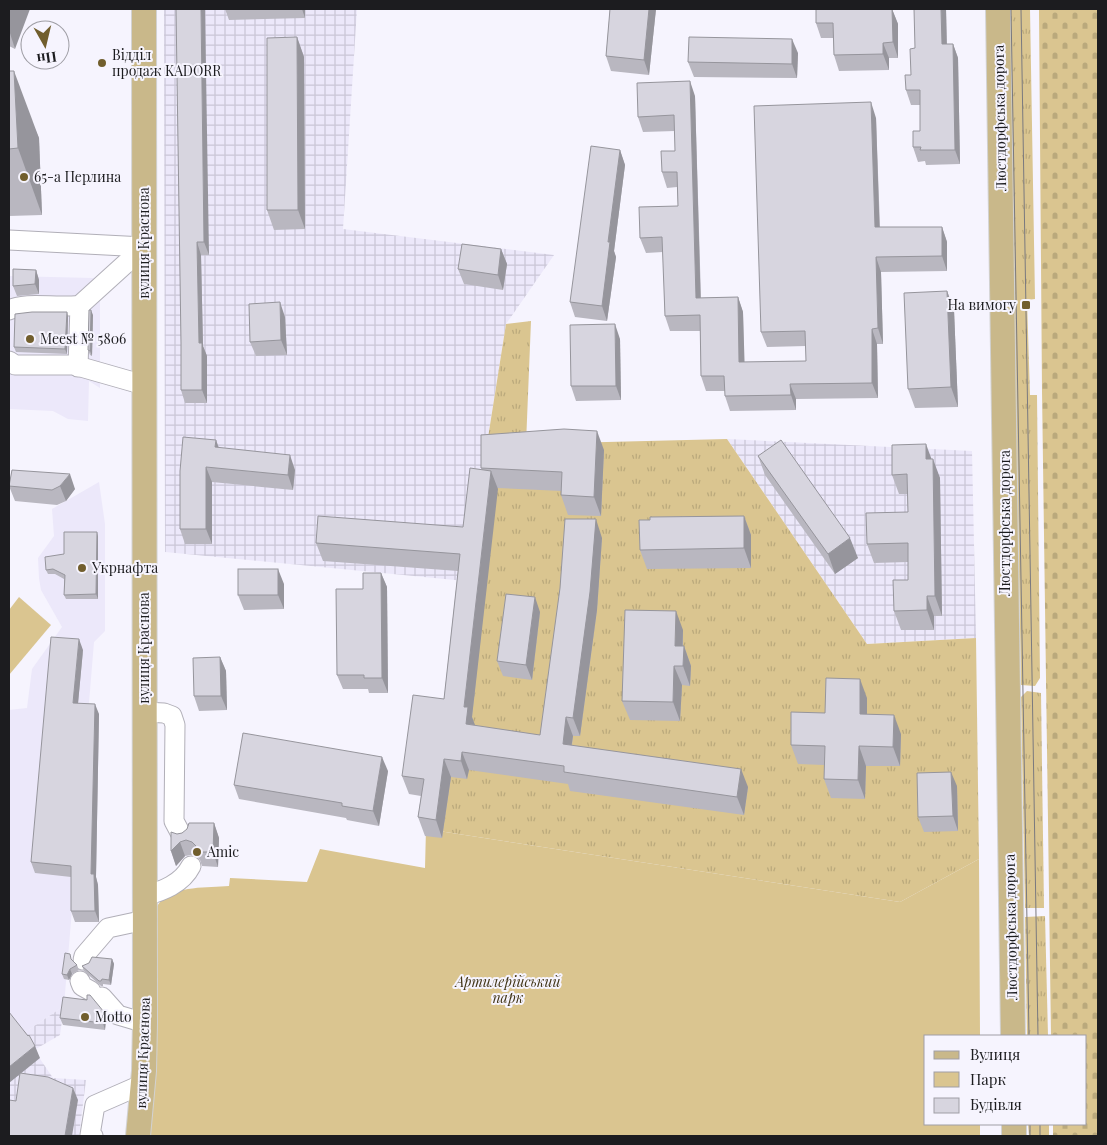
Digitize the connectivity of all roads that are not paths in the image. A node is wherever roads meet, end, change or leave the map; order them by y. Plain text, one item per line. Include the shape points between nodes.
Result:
1 (144, 9) edge
2 (998, 9) edge
3 (9, 240) edge
4 (144, 247) junction
5 (80, 305) junction
6 (9, 310) edge
7 (9, 361) edge
8 (78, 366) junction
9 (144, 385) junction
10 (144, 712) junction
11 (145, 820) junction
12 (191, 866) dead end
13 (145, 896) junction
14 (145, 920) junction
15 (83, 960) dead end
16 (91, 990) dead end
17 (145, 1023) junction
18 (1013, 1035) edge
19 (143, 1084) junction
20 (93, 1136) edge
21 (138, 1136) edge

1 - 4 main road, вулиця Краснова
2 - 18 main road, Люстдорфська дорога
3 - 4 lane
4 - 5 lane
4 - 9 main road, вулиця Краснова
5 - 6 lane via 18,306
5 - 8 lane
7 - 8 lane via 15,365
8 - 9 lane
9 - 10 main road, вулиця Краснова
10 - 11 main road, вулиця Краснова
10 - 11 lane via 172,716 175,725 178,830
11 - 13 main road, вулиця Краснова
12 - 13 lane via 184,878 164,890
13 - 14 main road, вулиця Краснова
14 - 15 lane via 108,928
14 - 17 main road, вулиця Краснова
16 - 17 lane via 118,1015
17 - 19 main road, вулиця Краснова
19 - 20 lane via 95,1105 90,1135
19 - 21 main road, вулиця Краснова

